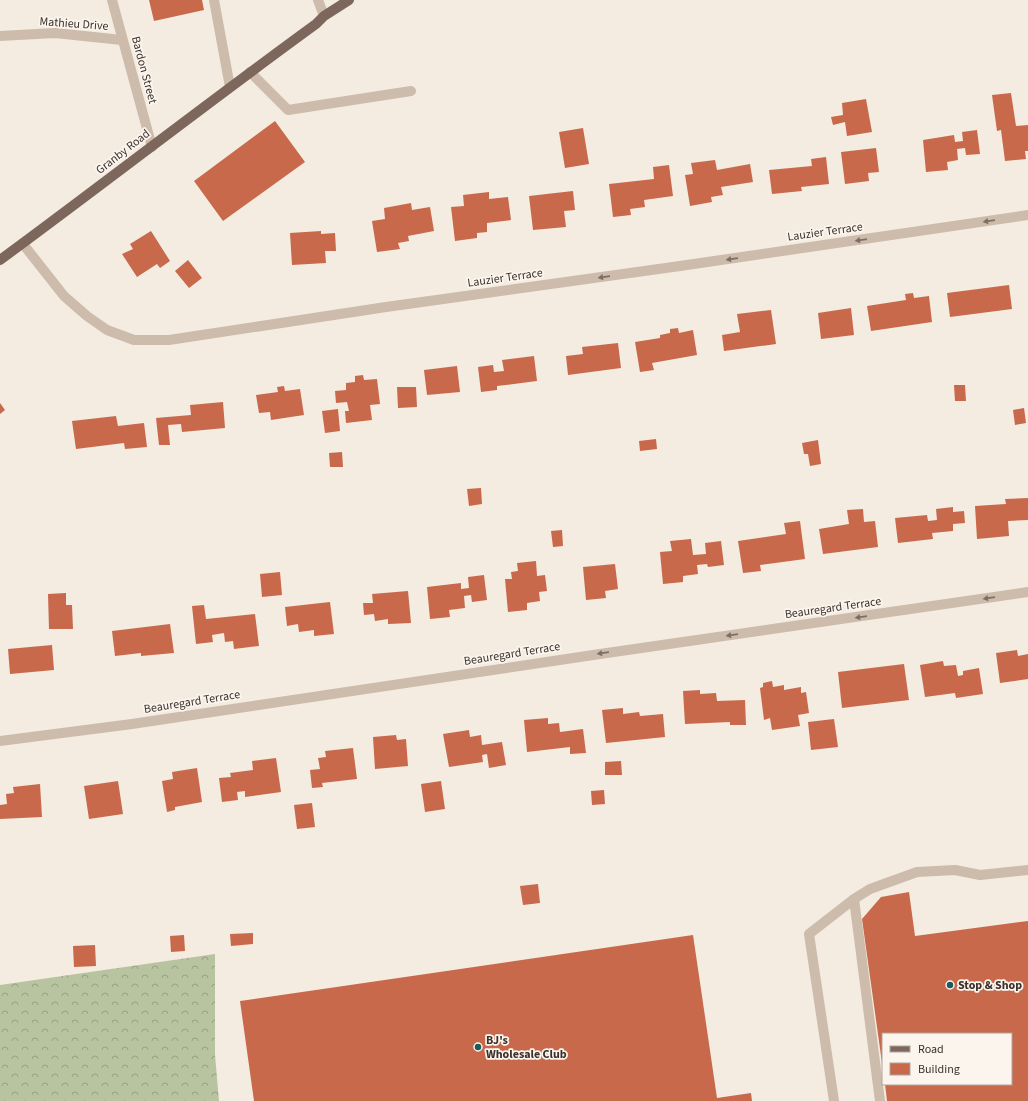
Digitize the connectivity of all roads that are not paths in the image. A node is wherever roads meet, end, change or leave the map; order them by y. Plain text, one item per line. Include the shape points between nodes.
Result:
1 (112, 0) edge
2 (214, 0) edge
3 (318, 0) edge
4 (349, 0) edge
5 (324, 16) junction
6 (0, 36) edge
7 (122, 40) junction
8 (250, 72) junction
9 (230, 87) junction
10 (411, 91) dead end
11 (152, 147) junction
12 (1028, 215) edge
13 (23, 244) junction
14 (0, 260) edge
15 (1028, 592) edge
16 (0, 742) edge
17 (1028, 870) edge
18 (854, 899) junction
19 (834, 1101) edge
20 (880, 1101) edge

1 - 7 street, Bardon Street
2 - 9 street
3 - 5 street
4 - 5 main road, Granby Road
5 - 8 main road, Granby Road
6 - 7 street, Mathieu Drive via 55,33
7 - 11 street, Bardon Street
8 - 9 main road, Granby Road
8 - 10 street via 288,110
9 - 11 main road, Granby Road
11 - 13 main road, Granby Road
12 -> 13 street, Lauzier Terrace via 169,340 134,340 107,330 64,296
13 - 14 main road, Granby Road
15 -> 16 street, Beauregard Terrace
17 - 18 street via 980,875 955,870 917,872 870,889
18 - 19 street via 808,934
18 - 20 street

